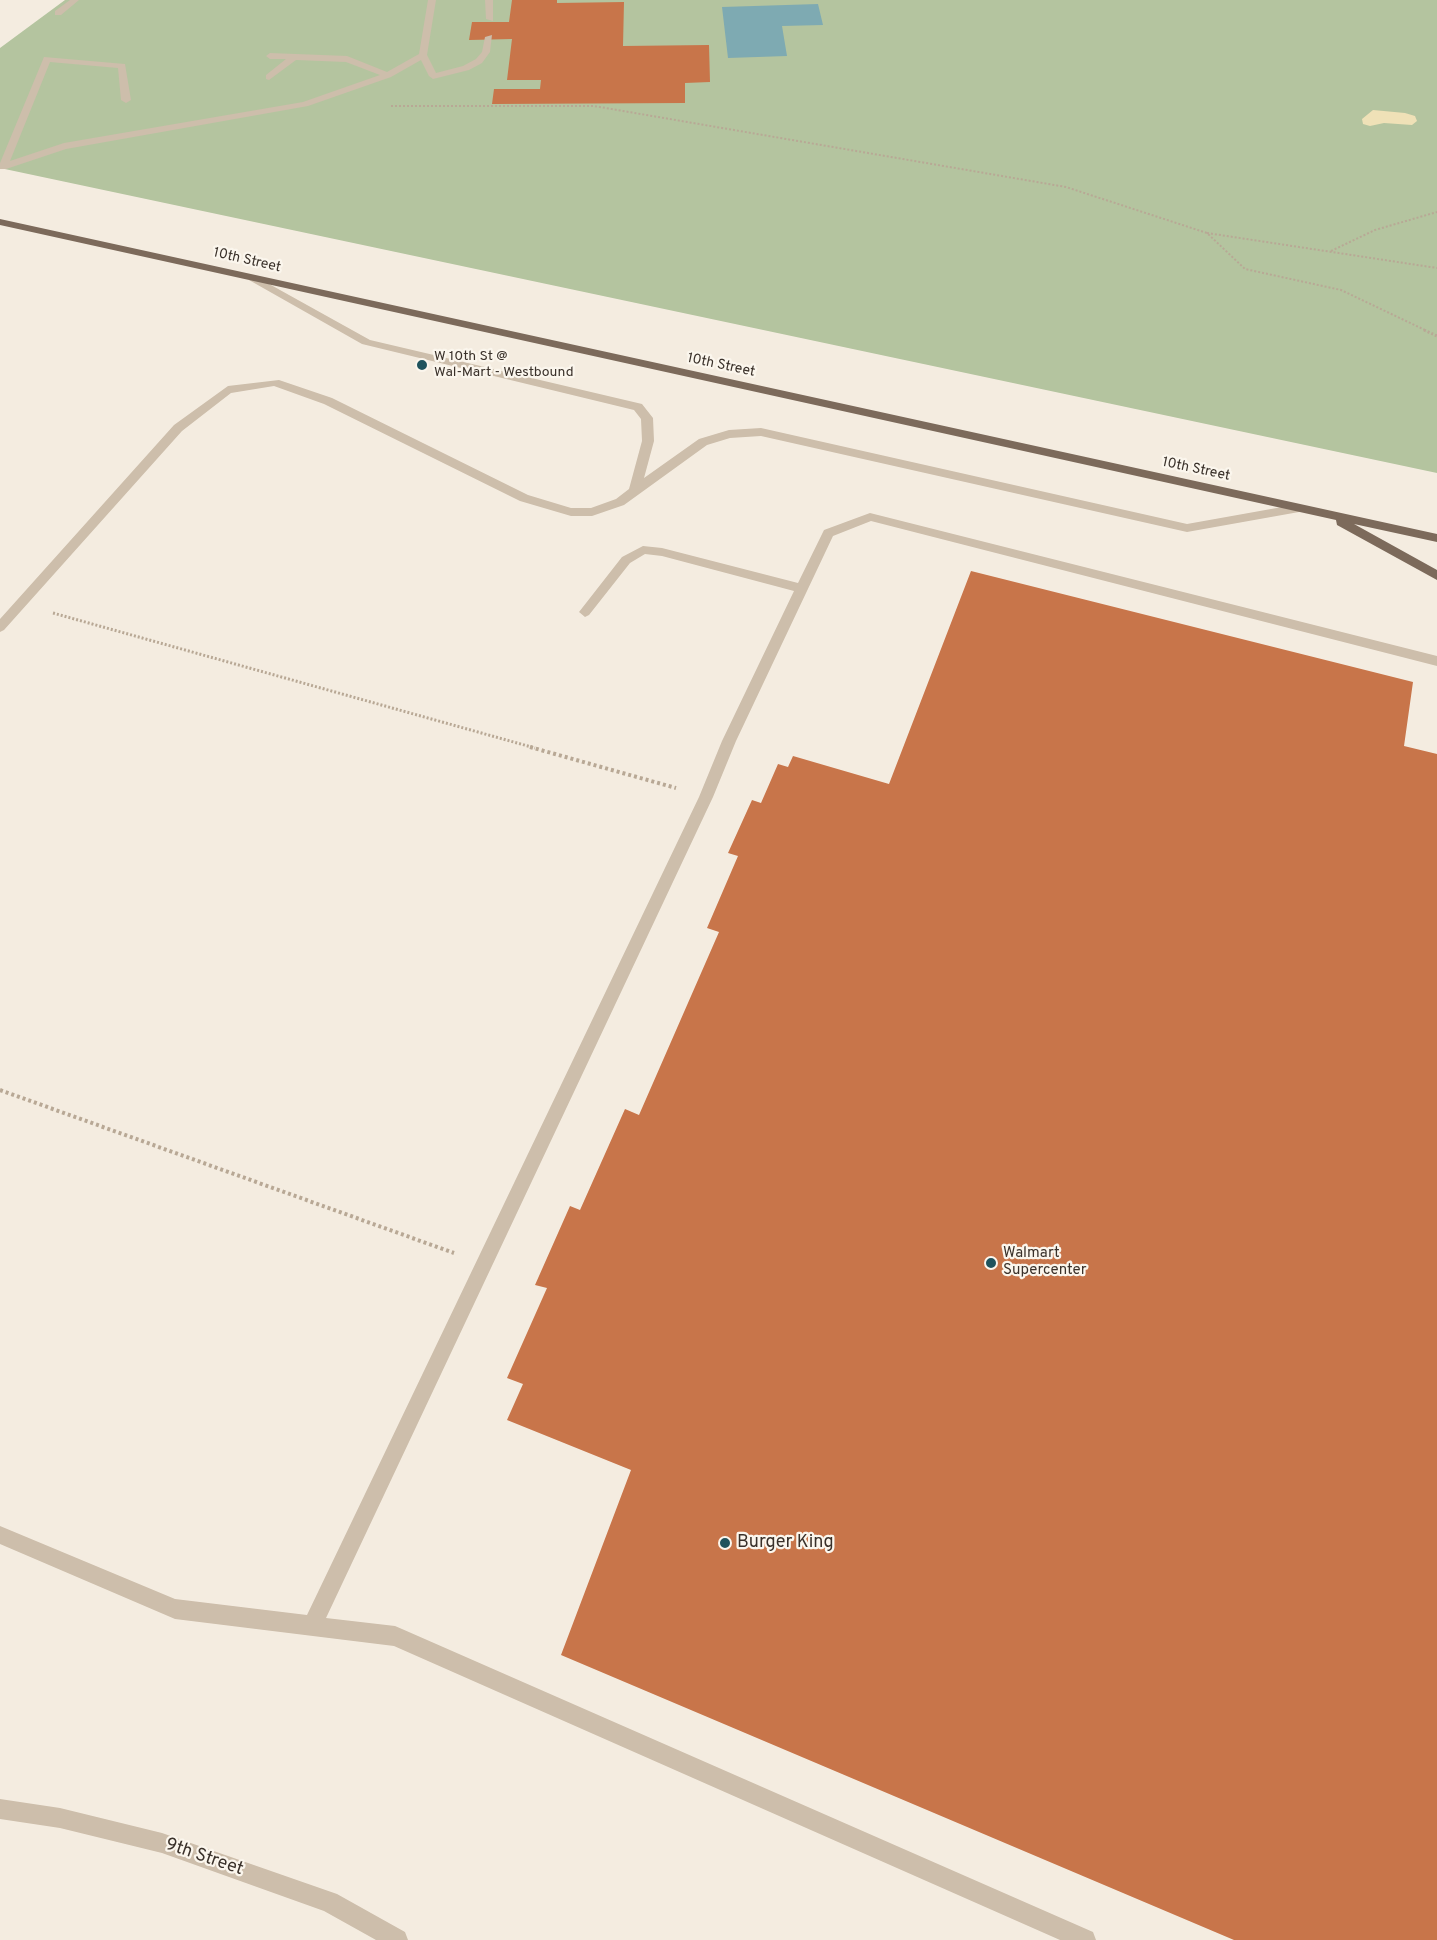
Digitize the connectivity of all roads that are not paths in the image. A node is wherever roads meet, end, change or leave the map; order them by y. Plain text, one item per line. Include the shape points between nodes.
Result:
1 (75, 0) edge
2 (432, 0) edge
3 (489, 0) edge
4 (58, 13) dead end
5 (490, 20) dead end
6 (489, 37) dead end
7 (423, 55) junction
8 (270, 56) dead end
9 (294, 57) junction
10 (388, 75) junction
11 (269, 77) dead end
12 (126, 100) dead end
13 (2, 168) edge
14 (0, 222) edge
15 (253, 278) junction
16 (635, 490) junction
17 (1299, 508) junction
18 (1328, 514) junction
19 (1437, 538) edge
20 (1437, 576) edge
21 (802, 589) junction
22 (585, 612) dead end
23 (0, 627) edge
24 (1437, 661) edge
25 (0, 1535) edge
26 (312, 1626) junction
27 (0, 1809) edge
28 (397, 1940) edge
29 (1085, 1940) edge

1 - 4 street
2 - 7 street
3 - 5 street
6 - 7 street via 486,52 466,68 433,76
7 - 10 street
8 - 9 street
9 - 10 street via 347,59
9 - 11 street
10 - 13 street via 305,104 64,146
12 - 13 street via 122,66 46,59
14 - 15 main road, 10th Street
15 - 16 street via 366,342 638,407 647,418 648,441
15 - 17 main road, 10th Street
16 - 17 street via 703,442 729,434 761,432 1187,528
16 - 23 street via 620,502 591,512 550,507 328,401 275,382 228,390 178,428
17 - 18 main road, 10th Street
18 - 19 main road, 10th Street
18 - 20 main road
21 - 22 street via 643,550 626,560
21 - 24 street via 828,533 870,517
21 - 26 street
25 - 26 street via 175,1609
26 - 29 street via 395,1636
27 - 28 street, 9th Street via 60,1818 162,1843 329,1902

